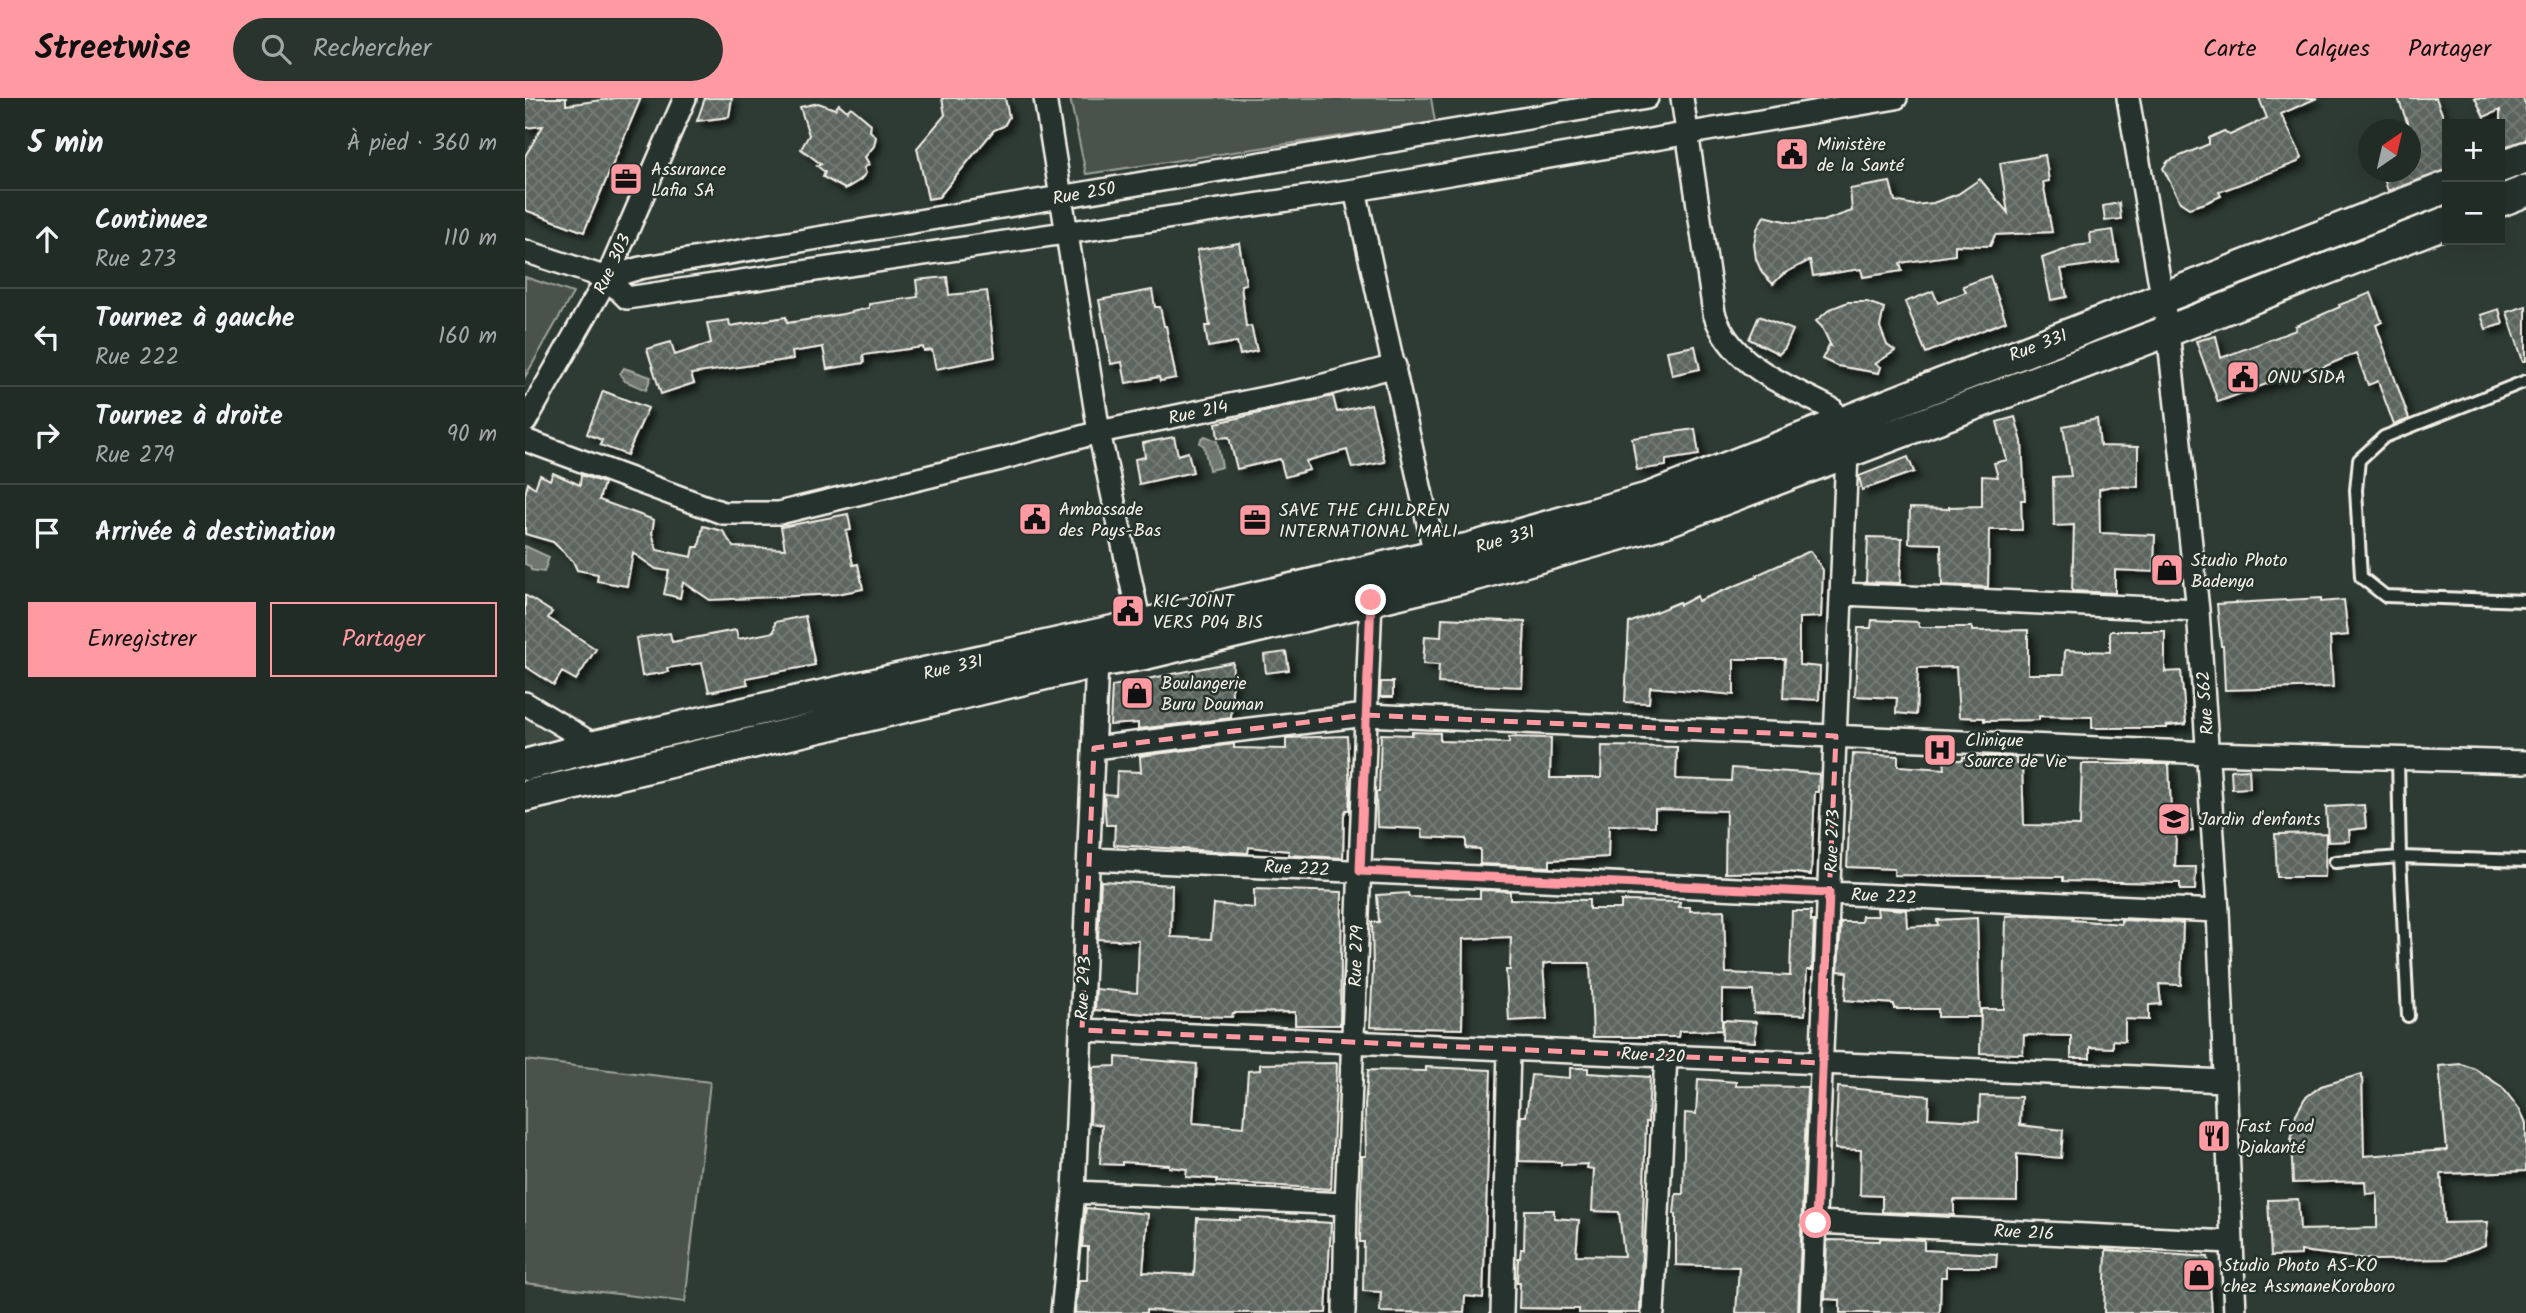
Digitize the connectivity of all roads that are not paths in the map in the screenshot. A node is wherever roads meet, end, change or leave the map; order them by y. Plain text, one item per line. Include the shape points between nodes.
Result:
1 (685, 98) edge
2 (1045, 98) edge
3 (1647, 98) edge
4 (1682, 98) edge
5 (1896, 98) edge
6 (2128, 98) edge
7 (1688, 133) junction
8 (2526, 157) edge
9 (2505, 165) edge
10 (2442, 189) edge
11 (1355, 190) junction
12 (2526, 191) edge
13 (1061, 197) junction
14 (2505, 199) edge
15 (2442, 224) edge
16 (1067, 233) junction
17 (525, 251) edge
18 (607, 278) junction
19 (2161, 297) junction
20 (2168, 331) junction
21 (1395, 366) junction
22 (2526, 381) edge
23 (525, 422) edge
24 (1837, 424) junction
25 (1099, 432) junction
26 (525, 440) edge
27 (1847, 453) junction
28 (1435, 555) junction
29 (1842, 594) junction
30 (1371, 600) junction
31 (2526, 601) edge
32 (2198, 610) junction
33 (1143, 639) junction
34 (1097, 662) junction
35 (525, 703) edge
36 (1366, 715) junction
37 (1836, 736) junction
38 (596, 746) junction
39 (1094, 748) junction
40 (2209, 754) junction
41 (2398, 758) junction
42 (2526, 762) edge
43 (525, 765) edge
44 (525, 796) edge
45 (2400, 857) junction
46 (1090, 859) junction
47 (2335, 862) dead end
48 (2526, 862) edge
49 (1360, 871) junction
50 (1829, 893) junction
51 (2218, 911) junction
52 (2408, 1016) dead end
53 (1081, 1030) junction
54 (1353, 1042) junction
55 (1509, 1049) junction
56 (1667, 1056) junction
57 (1822, 1063) junction
58 (2225, 1081) junction
59 (1074, 1192) junction
60 (1346, 1204) junction
61 (1816, 1223) junction
62 (2231, 1242) junction
63 (1062, 1313) edge
64 (1344, 1313) edge
65 (1502, 1313) edge
66 (1653, 1313) edge
67 (1811, 1313) edge
68 (2235, 1313) edge

1 - 18 street, Rue 303
2 - 13 street
3 - 13 street, Rue 250
4 - 7 street
5 - 7 street
6 - 19 street, Rue 562
7 - 11 street
7 - 24 street via 1720,331 1744,360 1832,409
8 - 9 street
10 - 19 street, Rue 331
11 - 16 street
11 - 21 street
12 - 14 street
13 - 16 street
13 - 18 street, Rue 250 via 640,268
15 - 20 street, Rue 331
16 - 18 street via 628,298
16 - 25 street
17 - 18 street
18 - 23 street, Rue 303
19 - 20 street, Rue 562
19 - 24 street, Rue 331
20 - 27 street, Rue 331
20 - 32 street, Rue 562
21 - 25 street, Rue 214 via 1313,388
21 - 28 street
22 - 31 lane via 2384,437 2359,460 2356,490 2361,577 2385,596
24 - 28 street, Rue 331 via 1649,498
25 - 26 street, Rue 214 via 779,513 723,513
25 - 33 street
27 - 29 street, Rue 273
27 - 30 street, Rue 331 via 1664,522
28 - 33 street, Rue 331
29 - 32 street
29 - 37 street, Rue 273
30 - 33 street, Rue 331
30 - 36 street, Rue 279
32 - 40 street, Rue 562
33 - 34 street, Rue 331
33 - 38 street, Rue 331
34 - 39 street, Rue 293
34 - 44 street, Rue 331
35 - 38 street
36 - 37 street
36 - 39 street
36 - 49 street, Rue 279
37 - 40 street
37 - 50 street, Rue 273
38 - 43 street, Rue 331
39 - 46 street, Rue 293
40 - 41 street
40 - 51 street, Rue 562
41 - 42 street
41 - 45 lane
45 - 47 lane
45 - 48 lane
45 - 52 lane
46 - 49 street, Rue 222
46 - 53 street, Rue 293
49 - 50 street, Rue 222
49 - 54 street, Rue 279
50 - 51 street, Rue 222
50 - 57 street, Rue 273
51 - 58 street, Rue 562
53 - 54 street, Rue 220
53 - 59 street, Rue 293
54 - 55 street, Rue 220
54 - 60 street, Rue 279
55 - 56 street, Rue 220
55 - 65 street
56 - 57 street, Rue 220
56 - 66 street
57 - 58 street, Rue 220
57 - 61 street, Rue 273
58 - 62 street, Rue 562
59 - 60 street
59 - 63 street, Rue 293
60 - 64 street, Rue 279
61 - 62 street, Rue 216
61 - 67 street, Rue 273
62 - 68 street, Rue 562

